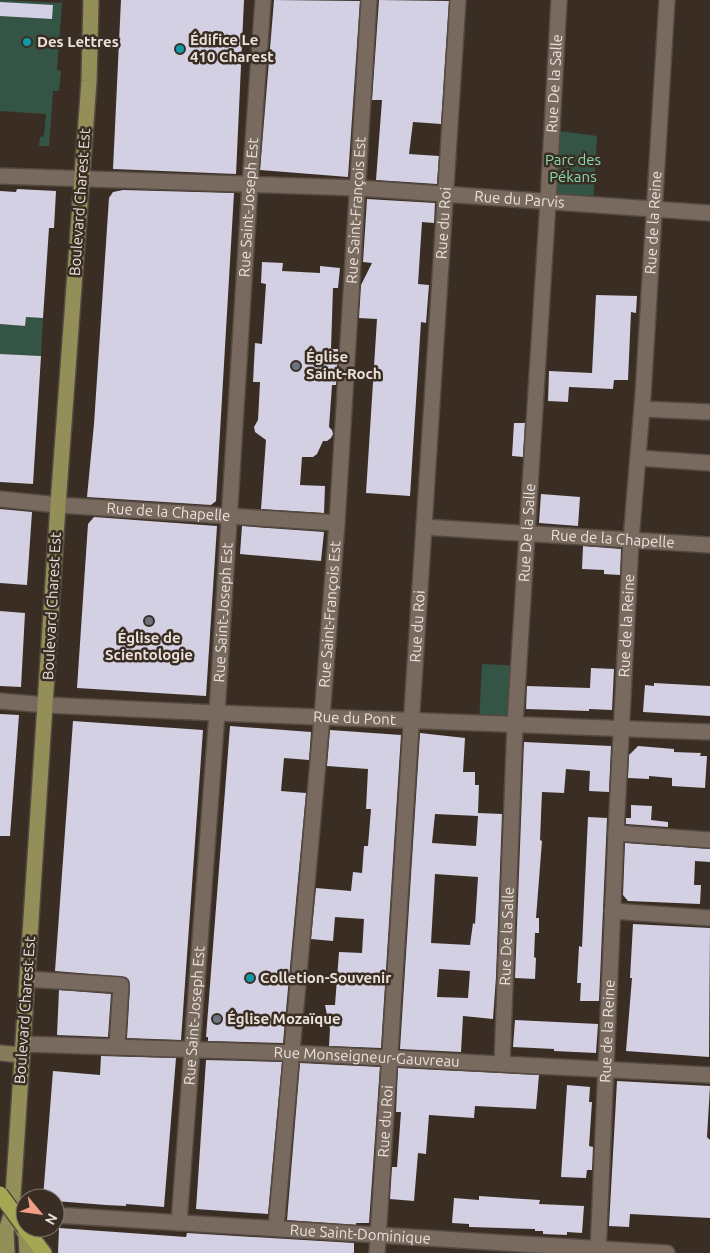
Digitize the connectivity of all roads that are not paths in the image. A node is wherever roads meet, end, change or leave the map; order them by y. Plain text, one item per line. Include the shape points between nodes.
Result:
1 (91, 0) edge
2 (263, 0) edge
3 (369, 0) edge
4 (458, 0) edge
5 (559, 0) edge
6 (666, 0) edge
7 (0, 176) edge
8 (82, 178) junction
9 (250, 184) junction
10 (358, 188) junction
11 (445, 195) junction
12 (548, 202) junction
13 (655, 209) junction
14 (710, 213) edge
15 (642, 408) junction
16 (710, 412) edge
17 (638, 458) junction
18 (710, 463) edge
19 (0, 499) edge
20 (58, 505) junction
21 (229, 516) junction
22 (337, 523) junction
23 (424, 527) junction
24 (527, 534) junction
25 (631, 540) junction
26 (710, 545) edge
27 (0, 701) edge
28 (46, 705) junction
29 (217, 713) junction
30 (322, 717) junction
31 (412, 720) junction
32 (515, 724) junction
33 (622, 728) junction
34 (710, 732) edge
35 (616, 833) junction
36 (710, 840) edge
37 (612, 911) junction
38 (710, 918) edge
39 (27, 979) junction
40 (117, 1047) junction
41 (23, 1049) junction
42 (192, 1049) junction
43 (0, 1053) edge
44 (292, 1053) junction
45 (390, 1058) junction
46 (502, 1064) junction
47 (605, 1070) junction
48 (710, 1075) edge
49 (20, 1188) edge
50 (0, 1194) edge
51 (15, 1214) edge
52 (65, 1215) edge
53 (15, 1218) edge
54 (179, 1223) junction
55 (276, 1228) junction
56 (378, 1236) junction
57 (26, 1238) edge
58 (33, 1238) edge
59 (598, 1251) edge
60 (7, 1253) edge
61 (27, 1253) edge
62 (44, 1253) edge
63 (377, 1253) edge
64 (667, 1253) edge

1 - 8 main road, Boulevard Charest Est
2 - 9 street, Rue Saint-Joseph Est
3 - 10 street, Rue Saint-François Est
4 - 11 street, Rue du Roi
5 - 12 street, Rue De la Salle
6 - 13 street, Rue de la Reine
7 - 8 street, Rue du Parvis
8 - 9 street, Rue du Parvis
8 - 20 main road, Boulevard Charest Est
9 - 10 street, Rue du Parvis
9 - 21 street, Rue Saint-Joseph Est
10 - 11 street, Rue du Parvis
10 - 22 street, Rue Saint-François Est
11 - 12 street, Rue du Parvis
11 - 23 street, Rue du Roi
12 - 13 street, Rue du Parvis
12 - 24 street, Rue De la Salle
13 - 14 street, Rue du Parvis
13 - 15 street, Rue de la Reine
15 - 16 street
15 - 17 street, Rue de la Reine
17 - 18 street
17 - 25 street, Rue de la Reine
19 - 20 street, Rue de la Chapelle
20 - 21 street, Rue de la Chapelle
20 - 28 main road, Boulevard Charest Est
21 - 22 street, Rue de la Chapelle
21 - 29 street, Rue Saint-Joseph Est
22 - 30 street, Rue Saint-François Est
23 - 24 street, Rue de la Chapelle
23 - 31 street, Rue du Roi
24 - 25 street, Rue de la Chapelle
24 - 32 street, Rue De la Salle
25 - 26 street, Rue de la Chapelle
25 - 33 street, Rue de la Reine
27 - 28 street, Rue du Pont
28 - 29 street, Rue du Pont
28 - 39 main road, Boulevard Charest Est
29 - 30 street, Rue du Pont
29 - 42 street, Rue Saint-Joseph Est
30 - 31 street, Rue du Pont
30 - 44 street, Rue Saint-François Est
31 - 32 street, Rue du Pont
31 - 45 street, Rue du Roi
32 - 33 street, Rue du Pont
32 - 46 street, Rue De la Salle
33 - 34 street, Rue du Pont
33 - 35 street, Rue de la Reine
35 - 36 street
35 - 37 street, Rue de la Reine
37 - 38 street
37 - 47 street, Rue de la Reine
39 - 40 street via 122,985
39 - 41 main road, Boulevard Charest Est
40 - 41 street, Rue Monseigneur-Gauvreau
40 - 42 street, Rue Monseigneur-Gauvreau
41 - 43 main road, Rue Monseigneur-Gauvreau
41 - 49 main road, Boulevard Charest Est
42 - 44 street, Rue Monseigneur-Gauvreau
42 - 54 street, Rue Saint-Joseph Est
44 - 45 street, Rue Monseigneur-Gauvreau
44 - 55 street, Rue Saint-François Est
45 - 46 street, Rue Monseigneur-Gauvreau
45 - 56 street, Rue du Roi
46 - 47 street, Rue Monseigneur-Gauvreau
47 - 48 street, Rue Monseigneur-Gauvreau
47 - 59 street, Rue de la Reine
50 - 51 highway, bridge
52 - 54 street, Rue Saint-Dominique
53 - 60 main road, Boulevard Charest Est via 6,1230
54 - 55 street, Rue Saint-Dominique
55 - 56 street, Rue Saint-Dominique
56 - 59 street, Rue Saint-Dominique
56 - 63 street, Rue du Roi
57 - 61 main road
58 - 62 highway
59 - 64 street, Rue Saint-Dominique

